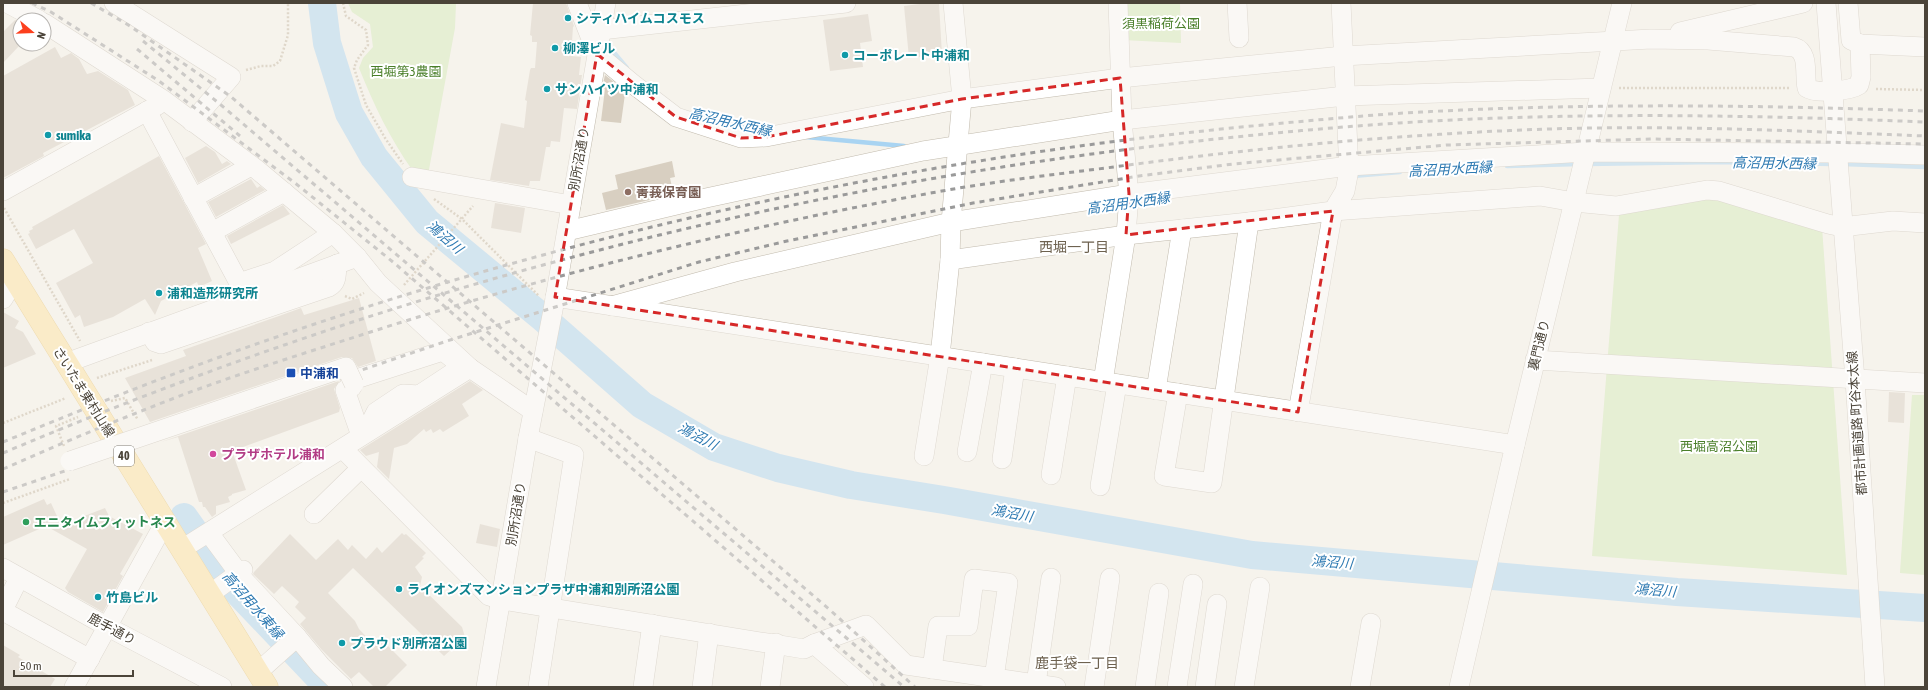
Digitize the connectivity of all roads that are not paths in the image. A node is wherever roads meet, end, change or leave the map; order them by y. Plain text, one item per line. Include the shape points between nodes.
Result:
1 (7, 3) edge
2 (114, 3) edge
3 (577, 3) edge
4 (606, 3) edge
5 (846, 3) edge
6 (953, 3) edge
7 (1118, 3) edge
8 (1237, 3) edge
9 (1341, 3) edge
10 (1622, 3) edge
11 (1803, 3) edge
12 (1826, 3) edge
13 (1848, 3) edge
14 (24, 12) edge
15 (52, 28) edge
16 (1239, 38) dead end
17 (600, 39) junction
18 (1651, 39) junction
19 (1612, 42) junction
20 (1860, 44) junction
21 (1925, 48) edge
22 (1344, 56) junction
23 (1120, 78) junction
24 (1601, 88) junction
25 (1832, 90) junction
26 (1345, 96) junction
27 (962, 99) junction
28 (165, 101) junction
29 (147, 111) junction
30 (1122, 120) junction
31 (192, 122) junction
32 (959, 146) junction
33 (1925, 156) edge
34 (1584, 159) junction
35 (1837, 160) junction
36 (251, 166) junction
37 (1349, 168) junction
38 (412, 177) dead end
39 (3, 191) edge
40 (284, 192) junction
41 (194, 198) junction
42 (1129, 201) junction
43 (1574, 202) junction
44 (572, 205) junction
45 (1333, 211) junction
46 (951, 222) junction
47 (1249, 222) junction
48 (1925, 222) edge
49 (1842, 227) junction
50 (1182, 229) junction
51 (567, 231) junction
52 (212, 232) junction
53 (332, 233) junction
54 (1126, 235) junction
55 (357, 256) junction
56 (3, 260) edge
57 (950, 260) junction
58 (15, 279) junction
59 (3, 299) edge
60 (554, 306) junction
61 (612, 306) junction
62 (443, 351) joint
63 (940, 356) junction
64 (1535, 360) junction
65 (66, 363) junction
66 (983, 363) junction
67 (470, 368) junction
68 (1015, 368) junction
69 (1067, 376) junction
70 (1855, 380) junction
71 (1110, 383) junction
72 (354, 384) dead end
73 (1925, 384) edge
74 (1156, 390) junction
75 (1178, 393) junction
76 (1224, 400) junction
77 (533, 411) junction
78 (1298, 412) junction
79 (528, 438) junction
80 (1515, 445) junction
81 (342, 449) junction
82 (967, 452) dead end
83 (924, 456) dead end
84 (1002, 459) dead end
85 (361, 468) junction
86 (70, 470) road end
87 (1050, 475) dead end
88 (1100, 486) dead end
89 (314, 514) dead end
90 (165, 522) junction
91 (198, 540) junction
92 (3, 568) edge
93 (19, 578) junction
94 (1051, 578) dead end
95 (1110, 578) dead end
96 (230, 580) junction
97 (1193, 584) dead end
98 (1260, 586) dead end
99 (1159, 593) dead end
100 (502, 600) junction
101 (1217, 604) dead end
102 (551, 606) junction
103 (3, 611) edge
104 (1371, 623) dead end
105 (652, 624) junction
106 (108, 627) junction
107 (709, 633) junction
108 (776, 643) junction
109 (290, 644) junction
110 (814, 644) junction
111 (90, 659) junction
112 (932, 669) junction
113 (994, 678) junction
114 (263, 680) edge
115 (1036, 684) junction
116 (74, 687) edge
117 (222, 687) edge
118 (343, 687) edge
119 (486, 687) edge
120 (538, 687) edge
121 (643, 687) edge
122 (702, 687) edge
123 (770, 687) edge
124 (864, 687) edge
125 (1056, 687) edge
126 (1094, 687) edge
127 (1145, 687) edge
128 (1177, 687) edge
129 (1204, 687) edge
130 (1244, 687) edge
131 (1360, 687) edge
132 (1459, 687) edge
133 (1875, 687) edge

1 - 14 street
2 - 31 street via 231,77
3 - 17 street
4 - 17 street, 別所沼通り
5 - 17 street
6 - 27 street
7 - 23 street
8 - 16 street
9 - 22 street
10 - 19 street, 裏門通り
11 - 18 street
12 - 25 street, 都市計画道路 町谷本太線
13 - 20 street via 1851,40
15 - 28 street
17 - 27 street via 632,84 676,116 742,138 766,137
17 - 44 street, 別所沼通り
18 - 19 street
18 - 25 street via 1708,40 1794,47 1802,52 1804,58 1807,88 1818,92
19 - 22 street
19 - 24 street, 裏門通り
20 - 21 street
20 - 25 street via 1859,85 1855,88
22 - 23 street
22 - 26 street
23 - 27 street
23 - 30 street
24 - 26 street
24 - 34 street, 裏門通り
25 - 35 street, 都市計画道路 町谷本太線
26 - 30 street
26 - 37 street
27 - 32 street
28 - 29 street
28 - 31 street
29 - 39 street
29 - 41 street
30 - 32 street
30 - 42 street
31 - 36 street
32 - 46 street
32 - 51 street via 923,151 706,198
33 - 35 street
34 - 35 street
34 - 37 street
34 - 43 street, 裏門通り
35 - 49 street, 都市計画道路 町谷本太線
36 - 40 street
36 - 41 street
37 - 42 street
37 - 45 street via 1345,191
38 - 44 street
40 - 52 street
40 - 53 street
41 - 52 street
42 - 46 street
42 - 54 street
43 - 45 street via 1540,196
43 - 49 street via 1616,206 1719,190
43 - 64 street, 裏門通り
44 - 51 street, 別所沼通り
45 - 47 street
45 - 78 street
46 - 57 street
46 - 61 street via 735,272
47 - 50 street
47 - 76 street
48 - 49 street via 1893,220
49 - 70 street, 都市計画道路 町谷本太線
50 - 54 street
50 - 74 street
51 - 60 street, 別所沼通り
52 - 53 street via 239,283 275,271
53 - 55 street
54 - 57 street
54 - 71 street
55 - 65 street via 263,300 148,332
55 - 67 street via 378,283
56 - 58 main road, さいたま東村山線 / 40
57 - 63 street
58 - 59 street
58 - 65 main road, さいたま東村山線 / 40
60 - 61 street
60 - 77 street, 別所沼通り
61 - 63 street
62 - 62 street via 458,363 457,370 419,395 403,394 376,412 371,422 359,430 345,390 352,387 350,381
63 - 66 street
63 - 83 street
64 - 70 street
64 - 80 street, 裏門通り
65 - 90 main road, さいたま東村山線 / 40
66 - 68 street
66 - 82 street
67 - 77 street
67 - 81 street
68 - 69 street
68 - 84 street
69 - 71 street
69 - 87 street
70 - 73 street
70 - 133 street, 都市計画道路 町谷本太線
71 - 74 street
71 - 88 street
72 - 86 street, bridge via 346,367 151,433
74 - 75 street
75 - 76 street
75 - 76 street via 1164,476 1170,477 1212,483
76 - 78 street
77 - 79 street, 別所沼通り
78 - 80 street
79 - 100 street, 別所沼通り
79 - 102 street via 574,454
80 - 132 street, 裏門通り
81 - 85 street
81 - 91 street
85 - 89 street
85 - 100 street via 489,596
90 - 91 main road, さいたま東村山線 / 40
90 - 106 street
91 - 96 main road, さいたま東村山線 / 40
91 - 96 street
92 - 93 street, 鹿手通り
93 - 103 street
93 - 106 street, 鹿手通り
94 - 115 street
95 - 126 street
96 - 109 street
96 - 114 main road, さいたま東村山線 / 40
97 - 128 street
98 - 130 street
99 - 127 street
100 - 102 street
100 - 119 street, 別所沼通り
101 - 129 street
102 - 105 street
102 - 120 street
103 - 111 street
104 - 131 street
105 - 107 street
105 - 121 street
106 - 111 street
106 - 117 street, 鹿手通り
107 - 108 street
107 - 122 street
108 - 110 street via 804,649
108 - 123 street
109 - 114 street
109 - 118 street via 321,666
110 - 112 street via 866,625 906,665
110 - 124 street
111 - 116 street
112 - 113 street
112 - 113 street via 938,626 968,626 974,579 1001,582 1008,584
113 - 115 street
115 - 125 street

